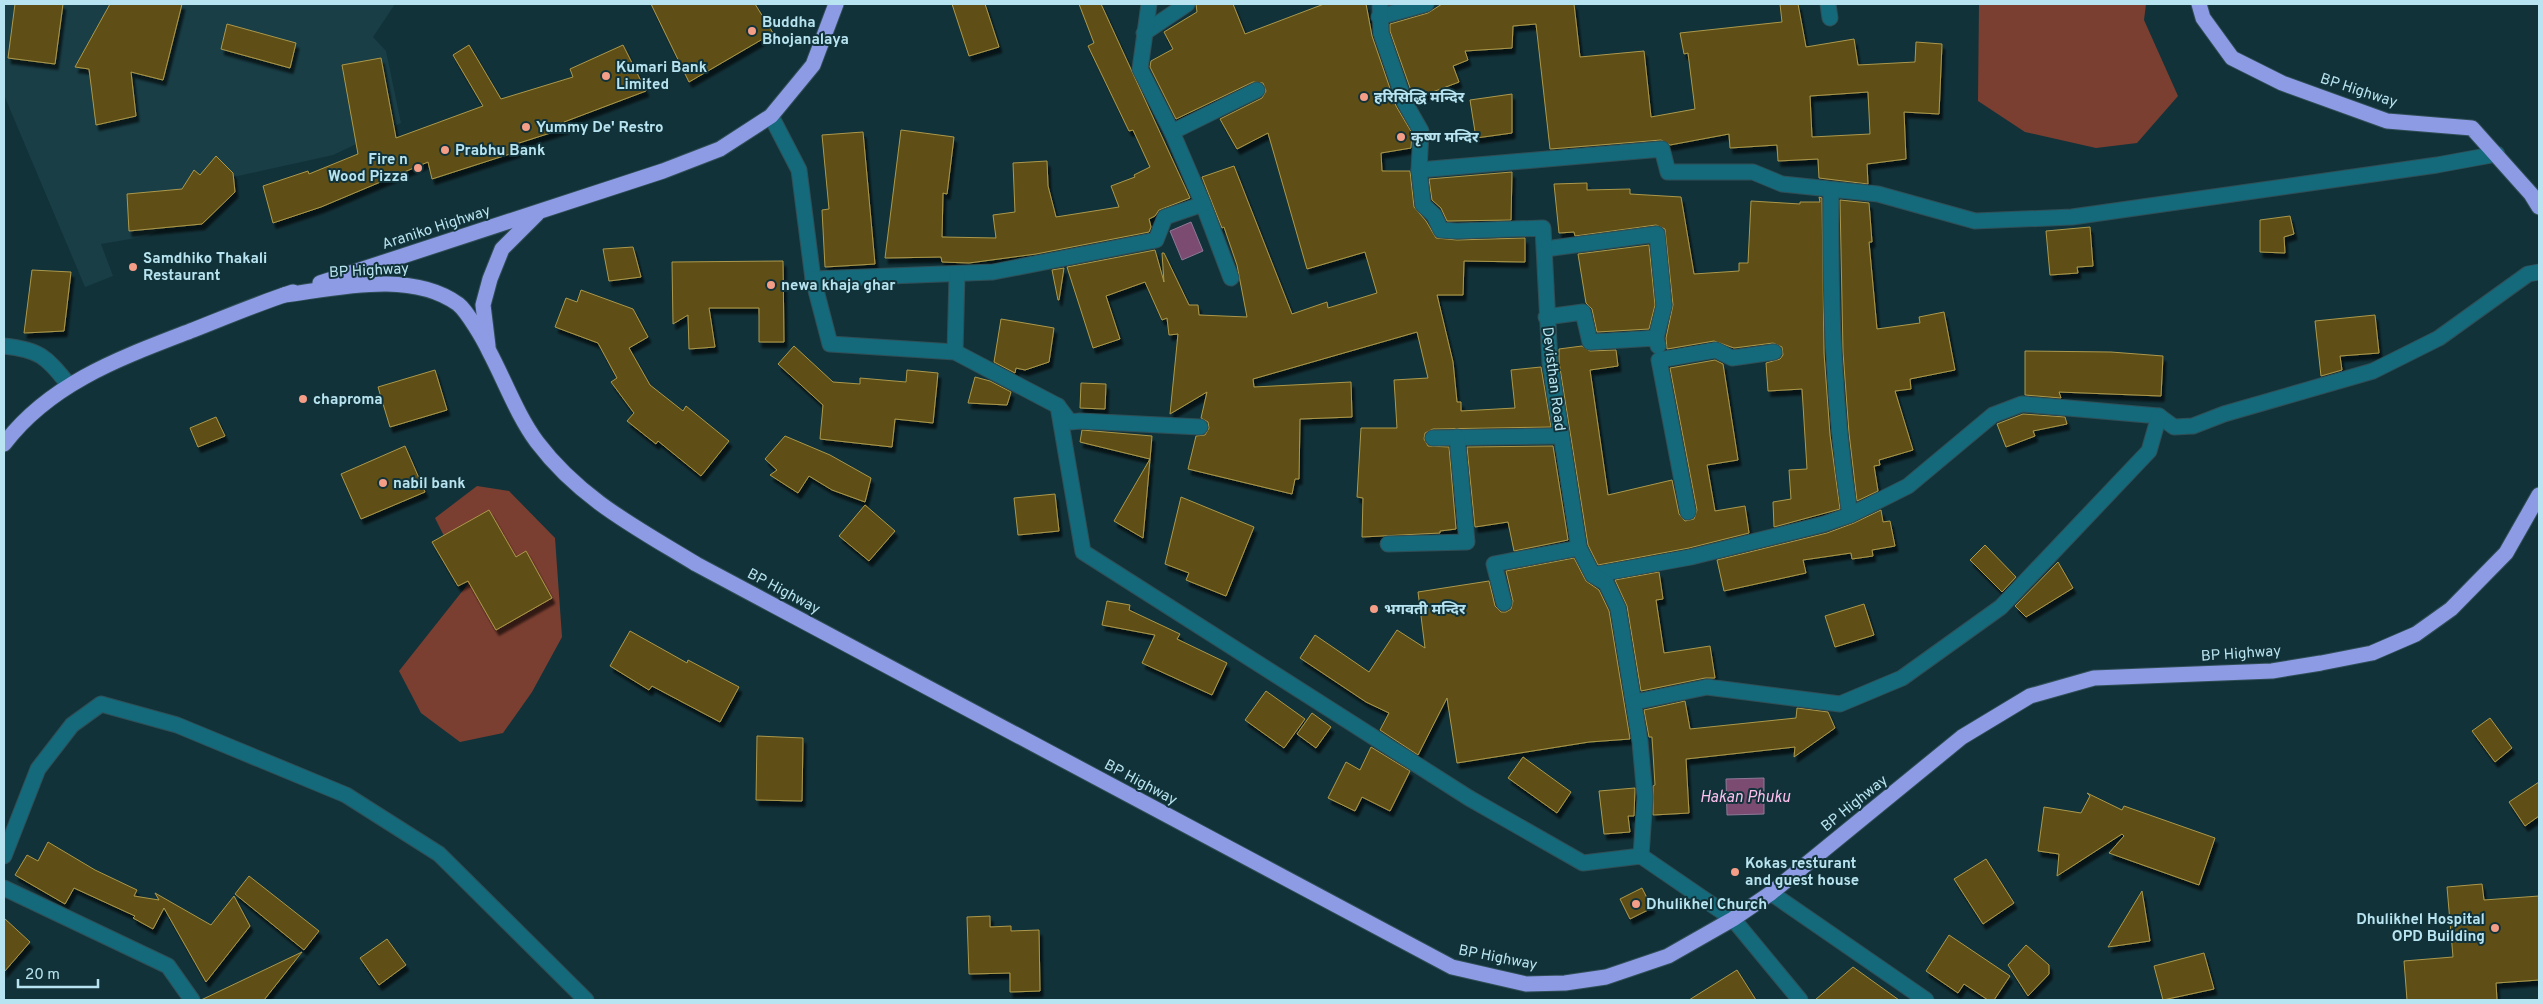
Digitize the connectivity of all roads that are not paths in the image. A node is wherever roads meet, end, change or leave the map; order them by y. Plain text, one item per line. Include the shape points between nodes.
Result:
1 (836, 4) edge
2 (1149, 4) edge
3 (1188, 4) edge
4 (1426, 4) edge
5 (2199, 4) edge
6 (1380, 10) edge
7 (1144, 33) junction
8 (1257, 90) dead end
9 (771, 116) junction
10 (1172, 132) junction
11 (2497, 154) junction
12 (1419, 170) junction
13 (1831, 190) junction
14 (1204, 204) junction
15 (2539, 207) edge
16 (540, 212) junction
17 (1545, 249) junction
18 (2539, 272) edge
19 (957, 274) junction
20 (1231, 278) dead end
21 (813, 279) junction
22 (284, 295) junction
23 (1546, 317) junction
24 (1656, 338) junction
25 (4, 346) edge
26 (488, 349) junction
27 (955, 352) junction
28 (1774, 352) dead end
29 (1659, 360) junction
30 (69, 385) junction
31 (1058, 406) junction
32 (2158, 416) junction
33 (1200, 427) dead end
34 (1561, 436) junction
35 (1457, 437) junction
36 (1433, 438) dead end
37 (4, 444) edge
38 (2539, 495) edge
39 (1688, 512) dead end
40 (1850, 514) junction
41 (1388, 544) dead end
42 (1579, 548) junction
43 (1593, 575) junction
44 (1504, 603) dead end
45 (1635, 702) junction
46 (4, 856) edge
47 (1641, 856) junction
48 (4, 888) edge
49 (1771, 894) junction
50 (1733, 919) junction
51 (192, 1000) edge
52 (586, 1000) edge
53 (1800, 1000) edge
54 (1926, 1000) edge

1 - 9 highway, Araniko Highway via 812,65
2 - 7 street
3 - 7 street
4 - 6 street
5 - 11 highway, BP Highway via 2203,18 2232,58 2282,82 2387,121 2472,128
6 - 12 street, Devisthan Road via 1380,34 1405,103 1421,131
7 - 10 street via 1140,69
8 - 10 street
9 - 16 highway, Araniko Highway via 720,149
9 - 21 street via 799,170
10 - 14 street
11 - 13 street via 2072,217 1975,221 1878,194
11 - 15 highway, BP Highway
12 - 13 street via 1662,149 1668,172 1753,172 1782,184
12 - 17 street, Devisthan Road via 1423,205 1434,215 1441,230 1543,228
13 - 40 street via 1830,284 1840,452
14 - 19 street via 1165,217 1156,240 993,272
14 - 20 street
16 - 22 highway, Araniko Highway
16 - 26 highway, BP Highway via 502,249 490,278 483,305
17 - 23 street, Devisthan Road
17 - 24 street via 1657,234 1664,306
18 - 32 street via 2528,274 2439,338 2373,371 2224,414 2194,426 2174,427
19 - 21 street
19 - 27 street
21 - 27 street via 830,344
22 - 26 highway, BP Highway via 360,285 418,286 460,305
22 - 30 highway, Araniko Highway via 104,366
23 - 24 street via 1583,312 1590,342
23 - 34 street, Devisthan Road
24 - 29 street
25 - 30 street via 29,349 47,359
26 - 50 highway, BP Highway via 536,441 562,472 594,502 696,564 1452,967 1526,984 1606,977 1668,956
27 - 31 street
28 - 29 street via 1732,358 1716,350
29 - 39 street
30 - 37 highway, Araniko Highway via 35,410
31 - 33 street via 1070,422
31 - 47 street via 1083,552 1469,798 1583,863
32 - 40 street via 2022,404 1993,414 1908,486
32 - 45 street via 2149,451 2001,607 1902,678 1840,704 1707,687
34 - 35 street
34 - 42 street, Devisthan Road
35 - 36 street
35 - 41 street via 1467,542
38 - 49 highway, BP Highway via 2506,553 2451,609 2416,634 2372,653 2321,663 2272,670 2094,678 2030,696 1962,737
40 - 43 street via 1824,524 1691,557
42 - 43 street, Devisthan Road
42 - 44 street via 1494,564
43 - 45 street, Devisthan Road via 1606,583 1618,608
45 - 47 street, Devisthan Road via 1645,797
46 - 52 street via 38,770 72,726 100,704 177,726 346,795 439,854
47 - 50 street
48 - 51 street via 168,966
49 - 50 highway, BP Highway
49 - 54 street
50 - 53 street

